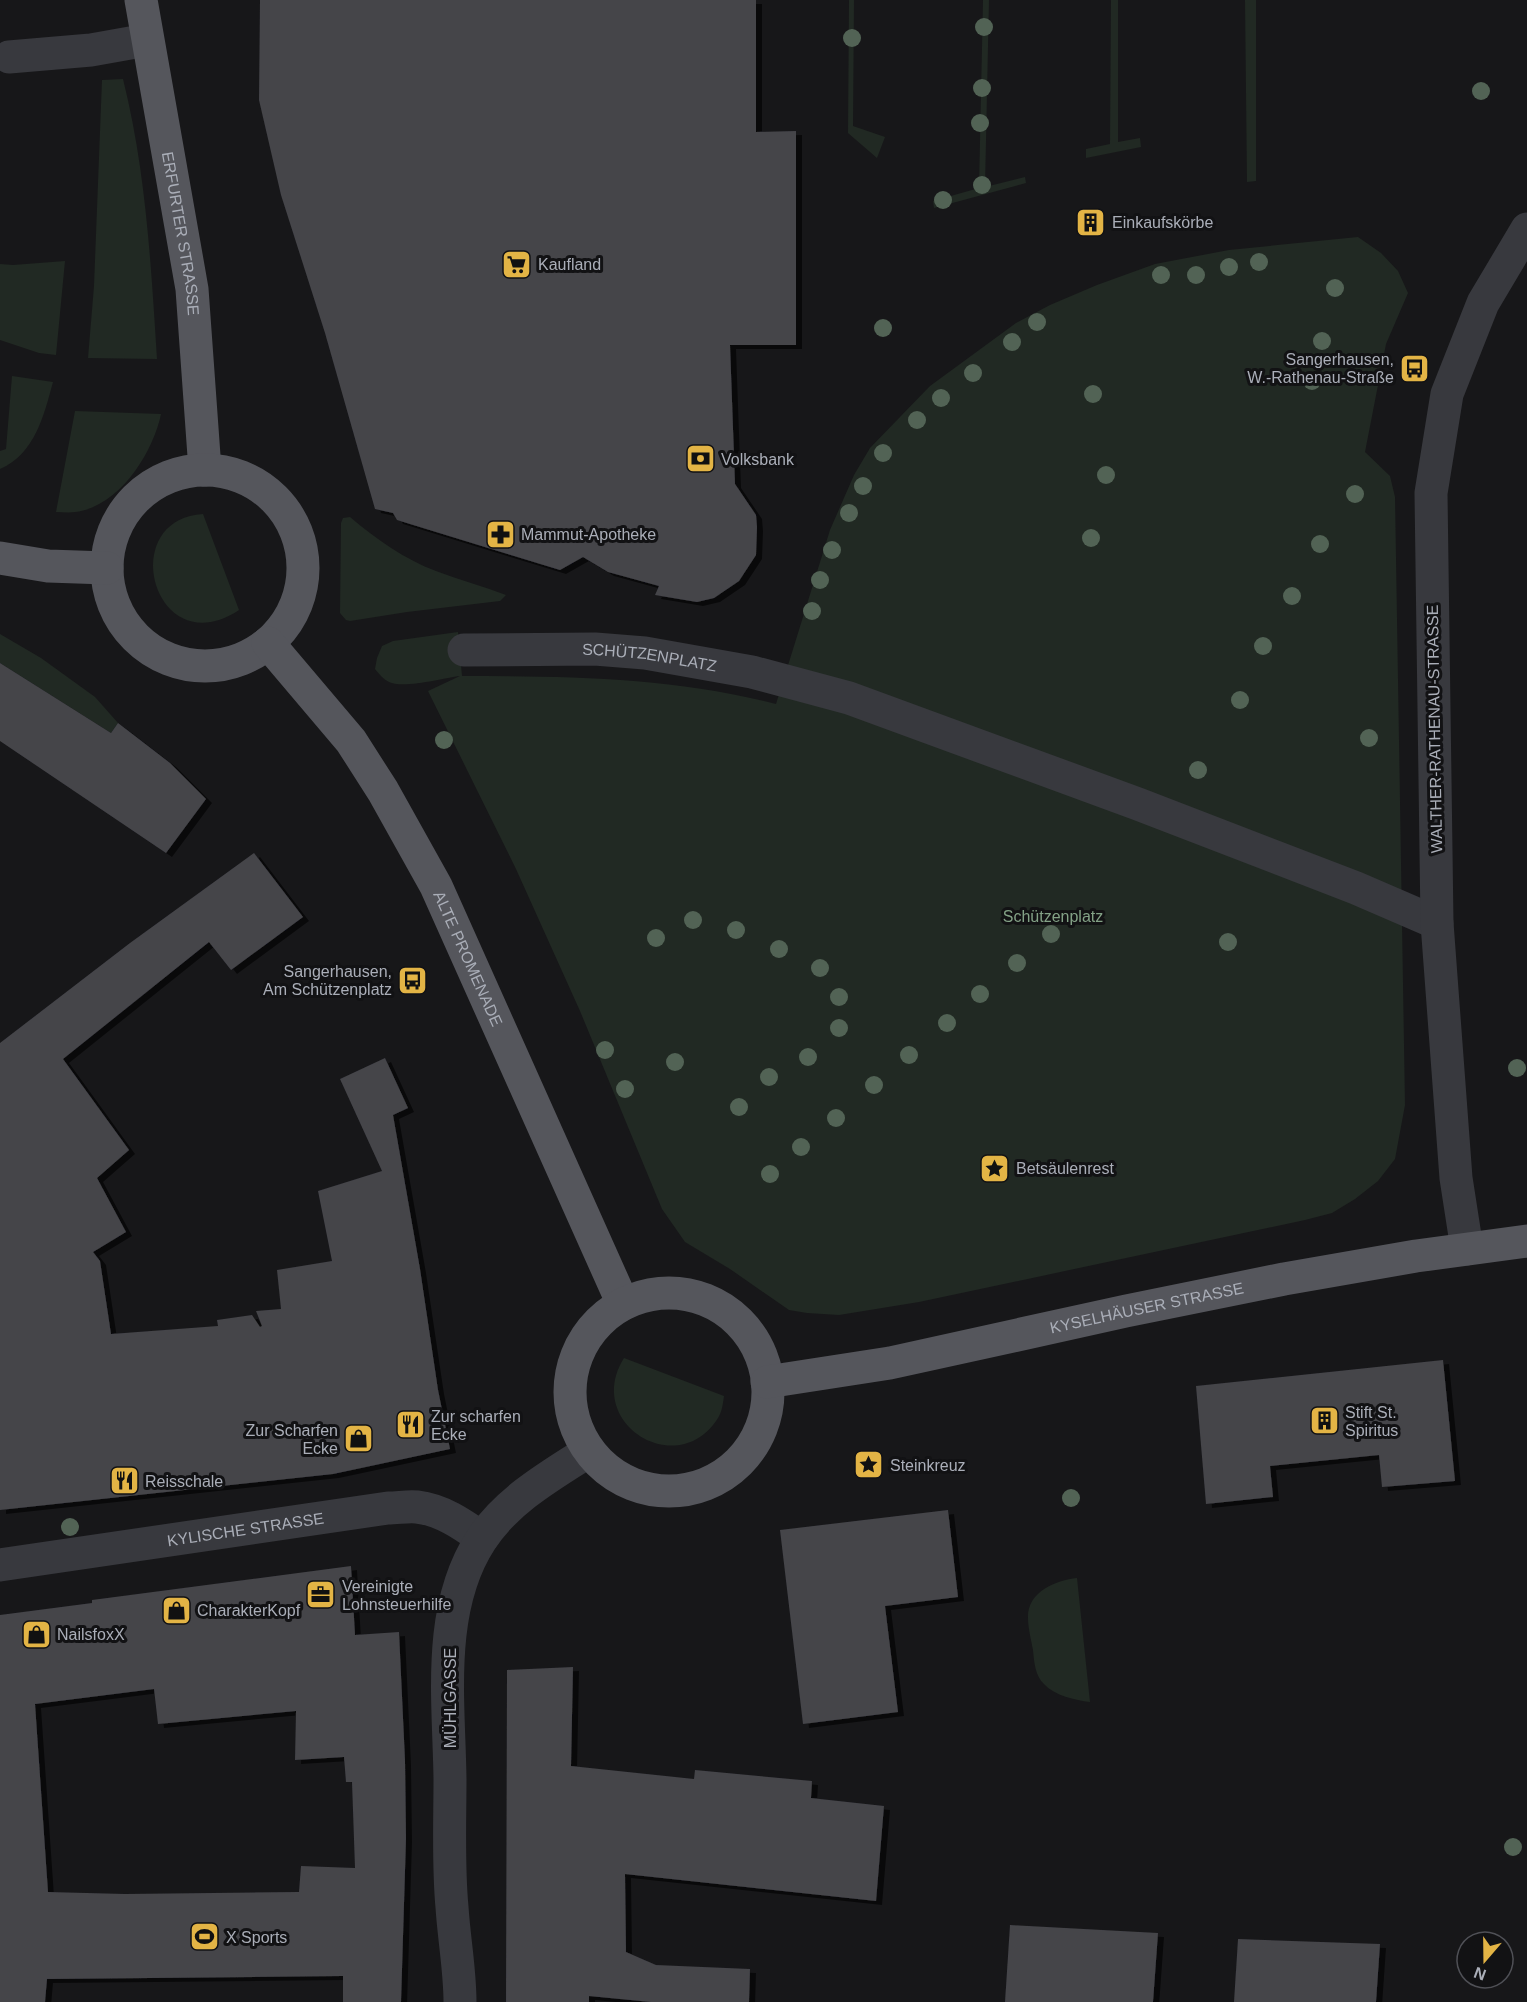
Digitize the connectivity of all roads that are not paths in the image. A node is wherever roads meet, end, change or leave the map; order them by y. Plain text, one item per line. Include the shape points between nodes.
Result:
1 (141, 0) edge
2 (147, 40) junction
3 (9, 57) dead end
4 (1527, 229) edge
5 (205, 470) junction
6 (0, 558) edge
7 (107, 568) junction
8 (268, 643) junction
9 (464, 650) dead end
10 (1437, 923) junction
11 (1527, 1241) edge
12 (1467, 1249) junction
13 (623, 1304) junction
14 (767, 1382) junction
15 (589, 1451) junction
16 (482, 1538) junction
17 (0, 1565) edge
18 (460, 2002) edge

1 - 2 main road, ERFURTER STRASSE
2 - 3 street via 92,50
2 - 5 main road, ERFURTER STRASSE via 192,289
4 - 10 street, WALTHER-RATHENAU-STRASSE via 1483,303 1447,394 1431,493
5 - 7 main road via 160,480 135,499 111,538
5 - 8 main road via 223,471 257,485 294,525 303,579 292,614
6 - 7 main road via 48,566
7 - 8 main road via 120,617 142,643 171,660 205,666 222,664 254,653
8 - 13 main road, ALTE PROMENADE via 351,741 426,866
9 - 10 street, SCHÜTZENPLATZ via 595,649 645,653 752,672 849,698 1138,804
10 - 12 street, WALTHER-RATHENAU-STRASSE via 1456,1178
11 - 12 main road, KYSELHÄUSER STRASSE
12 - 14 main road, KYSELHÄUSER STRASSE via 1284,1279 890,1364
13 - 14 main road via 660,1293 679,1293 716,1305 739,1322 756,1345
13 - 15 main road via 594,1327 575,1359 570,1378 572,1416
14 - 15 main road via 768,1400 749,1451 736,1465 705,1485 668,1491 632,1484 616,1476
15 - 16 street, MÜHLGASSE via 522,1496
16 - 17 street, KYLISCHE STRASSE via 440,1513 417,1507 388,1508
16 - 18 street, MÜHLGASSE via 463,1574 452,1616 448,1658 452,1905

